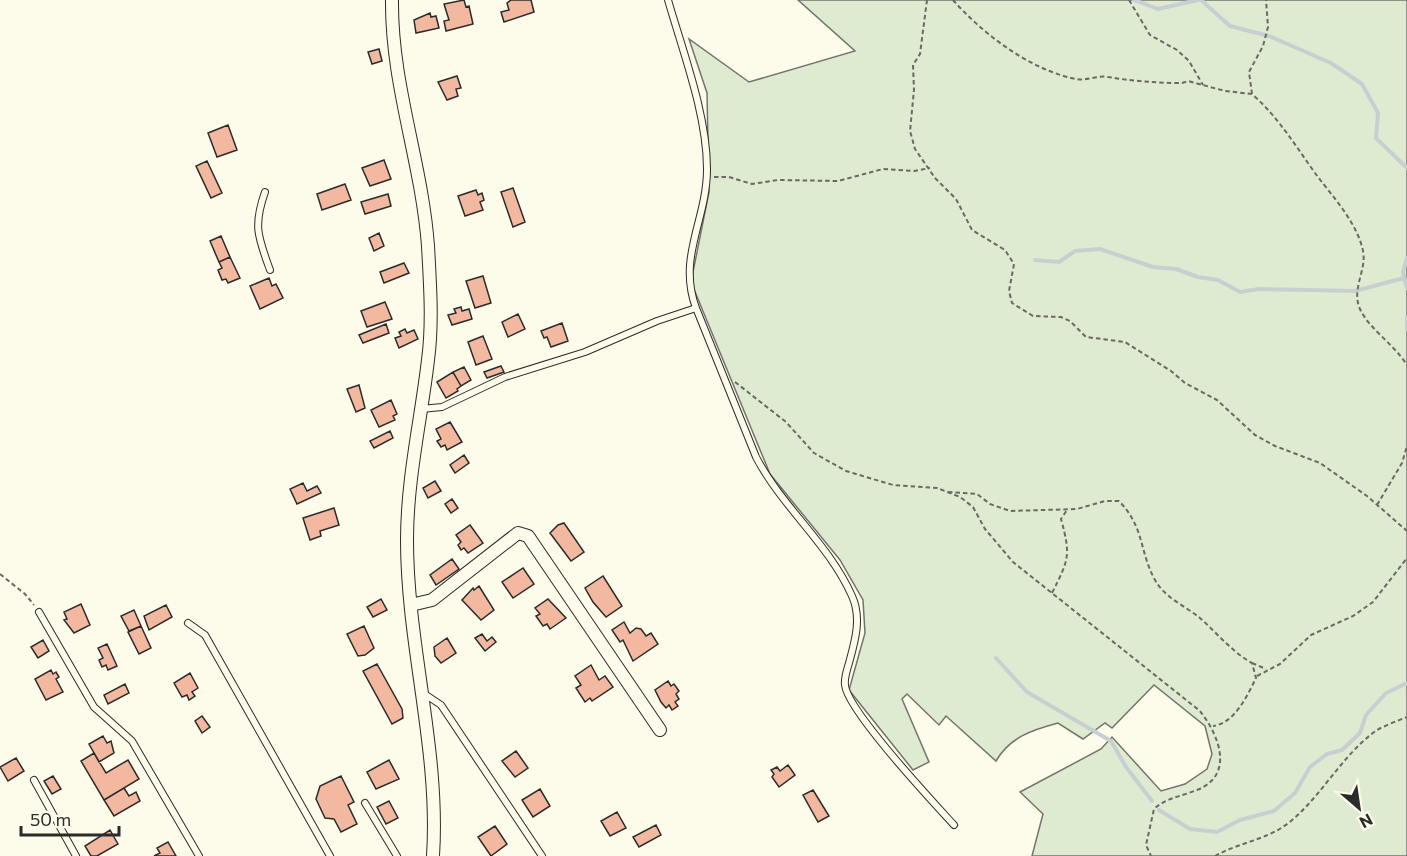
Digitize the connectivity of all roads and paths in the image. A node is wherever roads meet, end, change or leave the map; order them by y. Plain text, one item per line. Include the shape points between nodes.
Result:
1 (392, 0) edge
2 (668, 0) edge
3 (953, 0) edge
4 (1129, 0) edge
5 (1266, 0) edge
6 (927, 1) edge
7 (1203, 85) junction
8 (1252, 94) junction
9 (930, 168) junction
10 (707, 176) junction
11 (265, 192) dead end
12 (270, 270) dead end
13 (696, 308) junction
14 (1407, 365) edge
15 (725, 376) junction
16 (420, 409) junction
17 (1407, 446) edge
18 (945, 491) junction
19 (1377, 505) junction
20 (1066, 510) junction
21 (1407, 531) edge
22 (1407, 558) edge
23 (0, 574) edge
24 (1052, 593) junction
25 (411, 605) junction
26 (39, 612) joint
27 (189, 622) dead end
28 (1252, 663) junction
29 (1268, 670) junction
30 (1256, 678) junction
31 (422, 692) junction
32 (1407, 717) edge
33 (1211, 726) junction
34 (660, 730) dead end
35 (34, 780) dead end
36 (365, 803) dead end
37 (954, 825) dead end
38 (76, 856) edge
39 (199, 856) edge
40 (330, 856) edge
41 (397, 856) edge
42 (433, 856) edge
43 (542, 856) edge
44 (1151, 856) edge
45 (1215, 856) edge

1 - 16 street via 395,60 428,245 431,327
2 - 10 lane via 702,123
3 - 7 path via 980,28 1058,75 1079,80 1106,77 1128,82 1188,81
4 - 7 path via 1150,35 1190,61
5 - 8 path via 1268,27 1263,46 1250,67
6 - 9 path via 920,54 913,65 910,131 915,149
7 - 8 path
8 - 14 path via 1286,129 1354,229 1363,251 1358,277 1359,307
9 - 10 path via 883,169 838,181 778,180 752,184
9 - 19 path via 956,199 972,230 1005,250 1014,264 1009,291 1012,303 1020,310 1033,316 1061,317 1086,337 1125,342 1217,400 1255,435 1320,463
10 - 13 lane via 688,269 688,286
11 - 12 lane via 256,232
13 - 15 lane
13 - 16 lane via 504,377 442,407
15 - 18 path via 763,402 814,453 846,471 893,485
15 - 37 lane via 768,481 818,543 852,596 858,623 844,684 848,696 888,750
16 - 25 street via 408,502
17 - 19 path via 1402,463
18 - 20 path via 977,494 1010,511
18 - 24 path via 973,507 985,529 1013,562
19 - 21 path
20 - 24 path via 1061,519 1068,562
20 - 28 path via 1119,501 1132,515 1155,581
22 - 29 path via 1373,602 1311,635
23 - 26 path via 25,594
24 - 33 path via 1191,702
25 - 31 street
25 - 34 street via 432,600 518,533 528,536
26 - 39 lane via 94,707 132,741 146,762
27 - 40 lane via 205,635
28 - 29 path
28 - 30 path
29 - 30 path
30 - 33 path via 1234,713 1225,722
31 - 42 street via 434,791
31 - 43 lane via 441,705
32 - 45 path via 1379,729 1356,748 1326,787 1271,836
33 - 44 path via 1221,748 1215,776 1207,785 1154,809 1146,845
35 - 38 lane
36 - 41 lane

